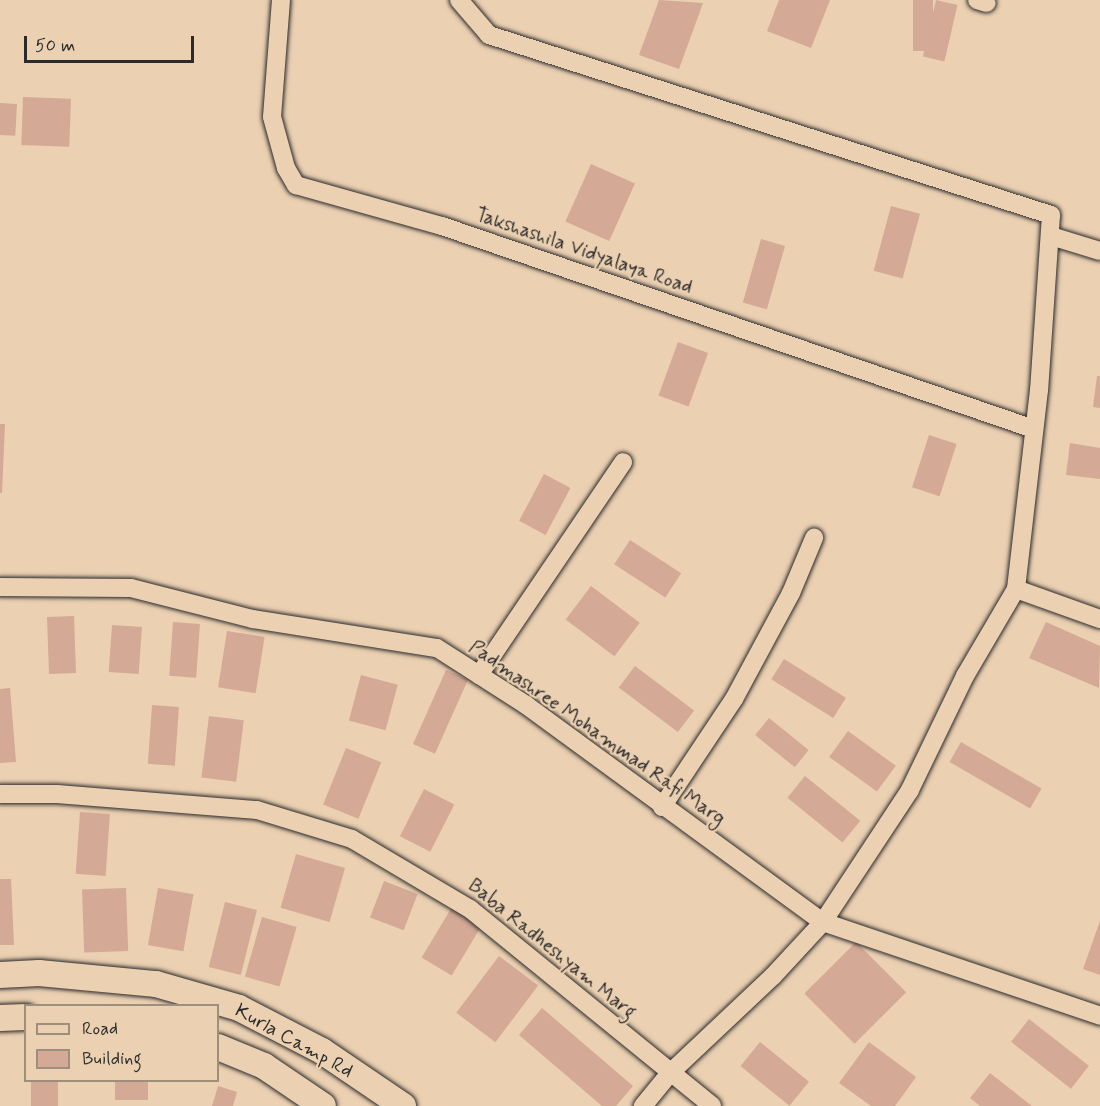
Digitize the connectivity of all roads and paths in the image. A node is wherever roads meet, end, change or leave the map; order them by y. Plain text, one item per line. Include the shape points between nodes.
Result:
1 (280, 0) edge
2 (461, 0) edge
3 (1051, 236) junction
4 (1100, 251) edge
5 (1034, 429) junction
6 (623, 462) dead end
7 (814, 538) dead end
8 (0, 587) edge
9 (1016, 589) junction
10 (1100, 619) edge
11 (479, 675) junction
12 (0, 794) edge
13 (662, 807) junction
14 (823, 922) junction
15 (0, 975) edge
16 (1100, 1016) edge
17 (24, 1017) edge
18 (0, 1018) edge
19 (219, 1047) edge
20 (670, 1073) junction
21 (323, 1106) edge
22 (403, 1106) edge
23 (644, 1106) edge
24 (712, 1106) edge

1 - 5 street, Takshashila Vidyalaya Road via 272,117 286,168 296,184 442,226
2 - 3 street via 489,35 1051,215
3 - 4 street
3 - 5 street
5 - 9 street
6 - 11 street
7 - 13 street via 791,593 734,699
8 - 11 street, Padmashree Mohammad Rafi Marg via 131,588 253,619 437,648
9 - 10 street
9 - 14 street via 965,676 910,790
11 - 13 street, Padmashree Mohammad Rafi Marg
12 - 20 street, Baba Radheshyam Marg via 57,794 256,810 352,839 470,909
13 - 14 street, Padmashree Mohammad Rafi Marg
14 - 16 street, Padmashree Mohammad Rafi Marg
14 - 20 street via 773,976
15 - 22 main road, Kurla Camp Rd via 39,973 156,984 239,1008 322,1051
17 - 18 main road
19 - 21 main road, Kurla Camp Rd via 264,1066
20 - 23 street
20 - 24 street, Baba Radheshyam Marg

